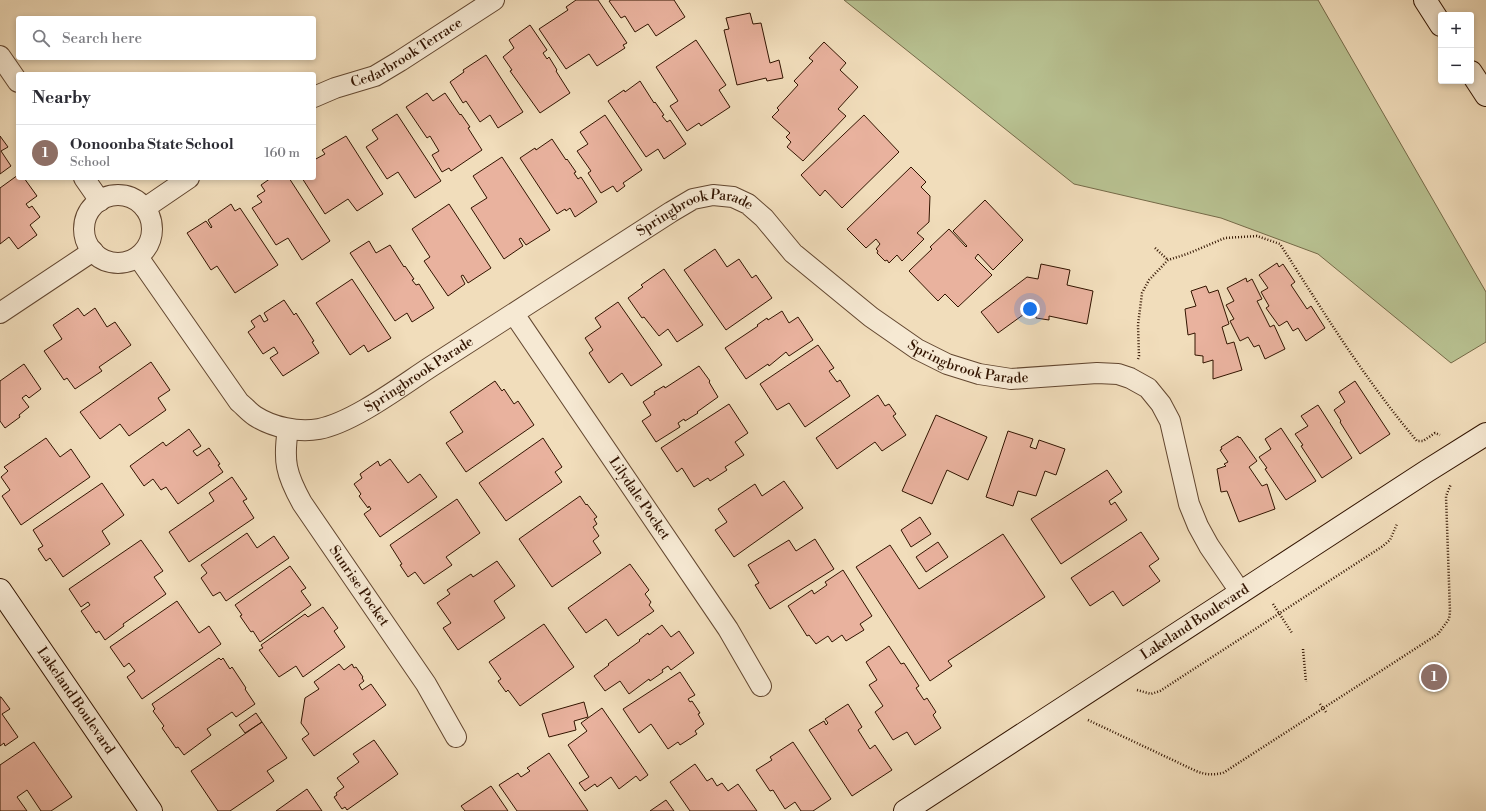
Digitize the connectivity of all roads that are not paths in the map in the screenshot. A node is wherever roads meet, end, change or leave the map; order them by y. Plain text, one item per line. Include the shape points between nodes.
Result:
1 (494, 0) edge
2 (1425, 0) edge
3 (1438, 20) edge
4 (0, 56) edge
5 (1474, 76) edge
6 (16, 79) edge
7 (1486, 94) edge
8 (316, 96) edge
9 (85, 180) edge
10 (187, 180) edge
11 (100, 201) junction
12 (145, 208) junction
13 (93, 251) junction
14 (138, 257) junction
15 (0, 313) edge
16 (514, 314) junction
17 (288, 429) junction
18 (1486, 434) edge
19 (0, 590) edge
20 (1241, 593) junction
21 (761, 686) dead end
22 (456, 737) dead end
23 (151, 811) edge
24 (905, 811) edge

1 - 8 street, Cedarbrook Terrace via 375,76
2 - 3 street
4 - 6 street
5 - 7 street
9 - 11 street
10 - 12 street
11 - 12 street via 109,196 119,195 133,199
11 - 13 street via 91,209 84,230
12 - 14 street via 150,217 151,239
13 - 14 street via 109,262 119,263
13 - 15 street
14 - 17 street, Springbrook Parade via 239,402 268,423
16 - 17 street, Springbrook Parade via 364,409 337,423 318,429
16 - 20 street, Springbrook Parade via 693,199 713,195 732,196 748,204 764,218 793,253 871,317 917,348 947,364 979,374 1011,379 1118,374 1148,388 1170,421 1189,504 1198,526
16 - 21 street, Lilydale Pocket via 728,628
17 - 22 street, Sunrise Pocket via 285,450 286,467 291,483 302,503 426,684
18 - 20 street, Lakeland Boulevard
19 - 23 street, Lakeland Boulevard
20 - 24 street, Lakeland Boulevard

